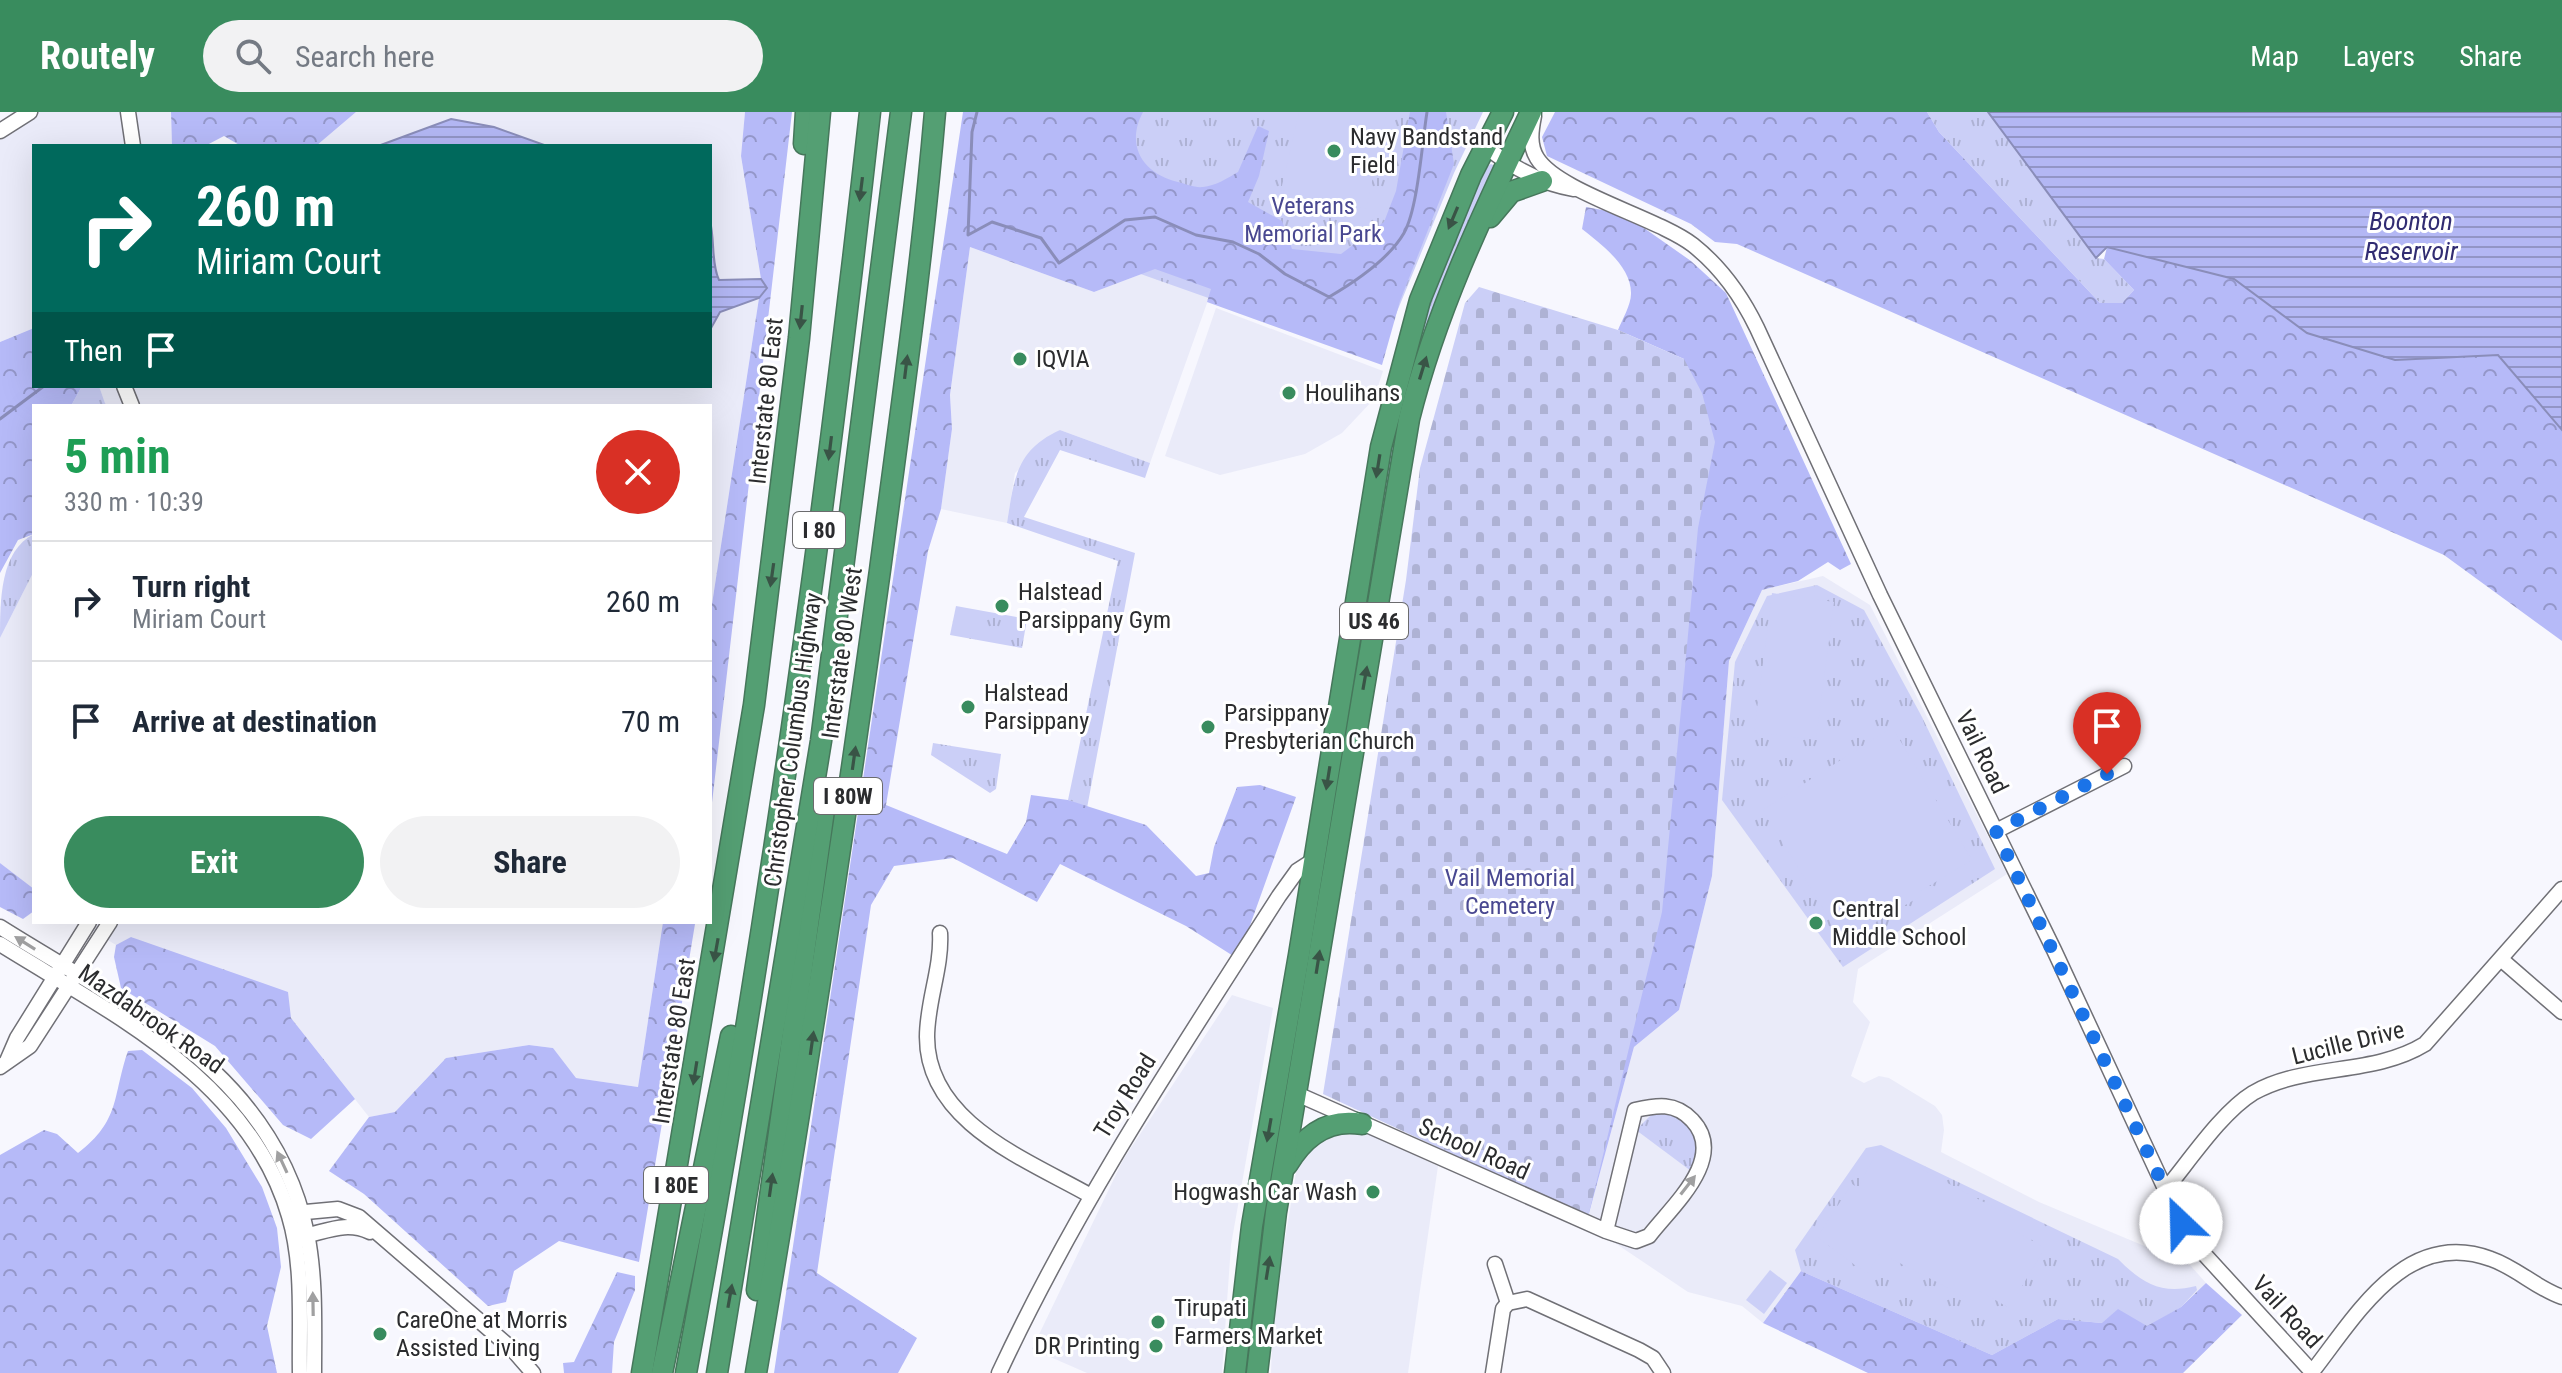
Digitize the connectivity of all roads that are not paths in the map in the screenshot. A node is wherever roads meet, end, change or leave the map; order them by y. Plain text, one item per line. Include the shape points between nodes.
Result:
1 (30, 112) edge
2 (130, 112) edge
3 (806, 112) edge
4 (820, 112) edge
5 (870, 112) edge
6 (901, 112) edge
7 (1503, 112) edge
8 (1533, 112) edge
9 (937, 117) edge
10 (0, 131) edge
11 (133, 144) edge
12 (1486, 147) junction
13 (1507, 163) junction
14 (1542, 181) junction
15 (1581, 190) junction
16 (809, 239) junction
17 (1458, 268) junction
18 (821, 741) junction
19 (2124, 766) dead end
20 (1996, 831) junction
21 (1314, 860) junction
22 (2562, 889) edge
23 (88, 924) edge
24 (109, 924) edge
25 (0, 927) edge
26 (940, 933) dead end
27 (0, 944) edge
28 (759, 947) junction
29 (1299, 955) junction
30 (2502, 960) junction
31 (58, 972) junction
32 (72, 981) junction
33 (2562, 1012) edge
34 (2, 1062) edge
35 (1297, 1094) junction
36 (1362, 1124) junction
37 (1285, 1169) junction
38 (2166, 1189) junction
39 (1091, 1196) junction
40 (295, 1213) junction
41 (1606, 1231) junction
42 (301, 1237) junction
43 (384, 1238) junction
44 (1495, 1264) dead end
45 (2562, 1297) edge
46 (1508, 1303) junction
47 (532, 1372) edge
48 (2313, 1372) edge
49 (300, 1373) edge
50 (314, 1373) edge
51 (642, 1373) edge
52 (662, 1373) edge
53 (686, 1373) edge
54 (717, 1373) edge
55 (745, 1373) edge
56 (756, 1373) edge
57 (999, 1373) edge
58 (1235, 1373) edge
59 (1257, 1373) edge
60 (1493, 1373) edge
61 (1663, 1373) edge

1 - 10 street
2 - 11 street
3 - 16 highway via 801,203
4 - 16 highway, Interstate 80 East
5 -> 28 highway, Christopher Columbus Highway / I 80 via 820,522
6 - 18 highway, Christopher Columbus Highway / I 80
7 - 12 highway, US 46
8 - 13 highway, US 46
8 - 15 street, Vail Road via 1532,148 1538,159
56 -> 9 highway, Interstate 80 West / I 80W via 861,711
12 - 13 street, Vail Road
12 -> 21 highway, US 46 via 1420,300 1393,390
13 - 14 street, Vail Road
13 - 17 highway, US 46
14 - 15 street, Vail Road
14 - 17 highway via 1505,197
15 - 20 street, Vail Road via 1675,233 1734,286
16 -> 51 highway, Interstate 80 East / I 80E via 754,705
35 -> 17 highway, US 46 via 1409,419
54 -> 18 highway, Christopher Columbus Highway / I 80
55 -> 18 highway via 827,789
19 - 20 street
20 - 38 street, Vail Road
21 - 29 highway, US 46
21 - 39 street, Troy Road via 1297,871 1279,896
22 - 30 street, Lucille Drive
23 - 31 street
24 - 32 street
31 -> 25 street, Mazdabrook Road
26 - 39 street via 927,1037 943,1091 976,1128
27 - 31 street, Mazdabrook Road
28 - 52 highway via 743,969
28 - 53 highway, Christopher Columbus Highway / I 80
29 - 35 highway via 1290,1061 1290,1088
29 -> 58 highway, US 46 via 1252,1226
30 - 33 street
30 - 38 street, Lucille Drive via 2437,1035 2411,1052 2251,1094
31 - 32 street, Mazdabrook Road
31 - 34 street
32 - 34 street via 30,1046
32 - 40 street, Mazdabrook Road via 219,1094 256,1143
35 - 36 street, School Road
35 - 37 highway, US 46
36 - 37 highway via 1344,1121 1325,1127 1304,1142
36 - 41 street, School Road
59 -> 37 highway, US 46 via 1265,1284
38 - 48 street, Vail Road via 2195,1244
39 - 57 street, Troy Road
40 - 42 street, Mazdabrook Road
40 - 43 street via 338,1209 359,1217
41 -> 41 street, School Road via 1636,1241 1649,1236 1703,1162 1700,1129 1673,1107 1635,1110
42 - 43 street via 341,1225 359,1226
42 - 49 street
50 -> 42 street via 313,1293
43 - 47 street
44 - 46 street
45 - 48 street via 2490,1258 2460,1252 2429,1256 2378,1288
46 - 60 street via 1499,1319
46 - 61 street via 1527,1299 1639,1350

